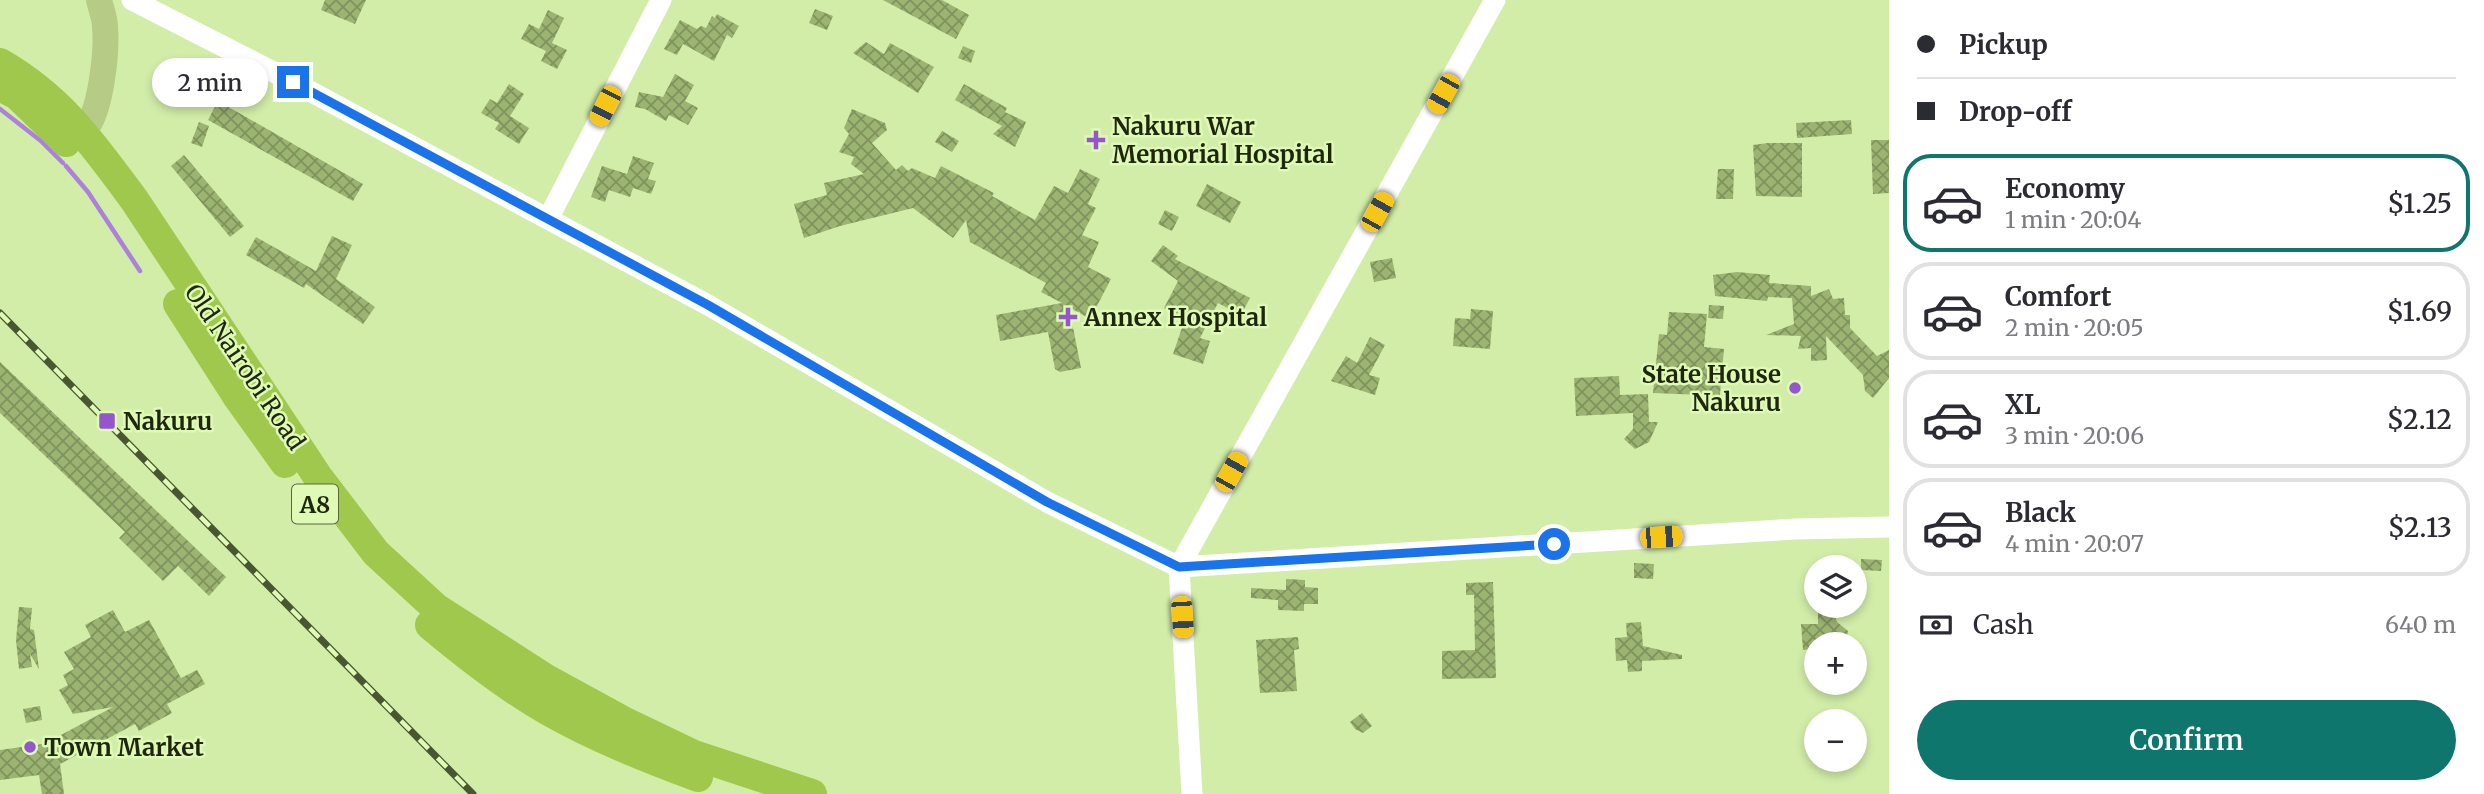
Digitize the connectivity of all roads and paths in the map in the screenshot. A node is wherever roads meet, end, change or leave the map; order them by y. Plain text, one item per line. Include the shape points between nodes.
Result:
1 (99, 0) edge
2 (132, 0) edge
3 (661, 0) edge
4 (1495, 0) edge
5 (0, 63) edge
6 (0, 86) edge
7 (82, 132) junction
8 (548, 219) junction
9 (1889, 527) edge
10 (1179, 567) junction
11 (745, 794) edge
12 (812, 794) edge
13 (1192, 794) edge

1 - 7 main road via 105,27 100,97 89,127
2 - 8 street
3 - 8 street
4 - 10 street
5 - 7 highway, Old Nairobi Road / A8 via 45,93
6 - 11 highway, Old Nairobi Road / A8 via 17,95 88,167 237,396 372,573 453,644 547,710 611,742
7 - 12 highway, Old Nairobi Road / A8 via 135,201 318,477 376,553 408,583 464,627 623,721 694,755
8 - 10 street via 708,305 1047,502
9 - 10 street
10 - 13 street

